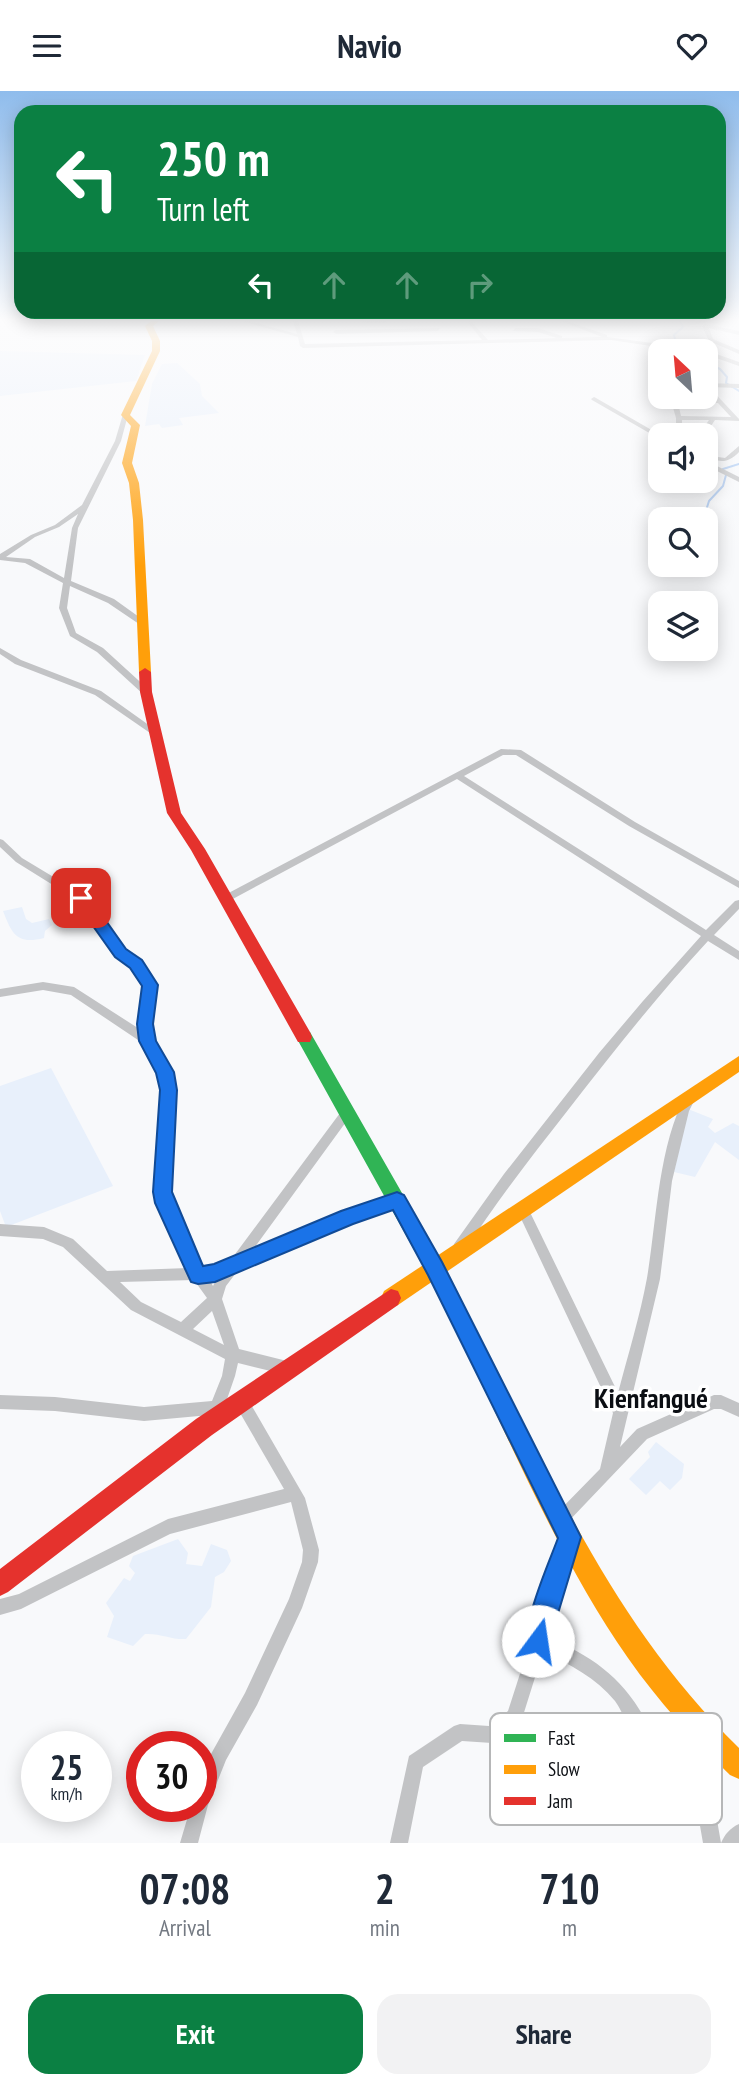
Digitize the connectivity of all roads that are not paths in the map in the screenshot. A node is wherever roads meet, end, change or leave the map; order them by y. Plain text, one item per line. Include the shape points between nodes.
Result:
1 (130, 403) edge
2 (601, 403) edge
3 (721, 403) edge
4 (676, 409) edge
5 (125, 415) junction
6 (679, 418) junction
7 (713, 419) junction
8 (737, 421) edge
9 (679, 423) edge
10 (710, 423) edge
11 (648, 430) edge
12 (116, 444) junction
13 (739, 448) edge
14 (718, 460) edge
15 (127, 463) junction
16 (718, 469) edge
17 (739, 471) edge
18 (725, 473) junction
19 (739, 480) edge
20 (85, 506) junction
21 (0, 558) edge
22 (67, 583) junction
23 (142, 622) junction
24 (0, 649) edge
25 (146, 692) junction
26 (156, 733) junction
27 (458, 776) junction
28 (0, 842) edge
29 (739, 885) edge
30 (225, 899) junction
31 (739, 903) edge
32 (708, 934) junction
33 (739, 956) edge
34 (0, 993) edge
35 (148, 1041) junction
36 (739, 1063) edge
37 (693, 1092) junction
38 (347, 1112) junction
39 (397, 1201) junction
40 (522, 1208) junction
41 (0, 1230) edge
42 (453, 1257) junction
43 (233, 1266) junction
44 (435, 1269) junction
45 (198, 1275) junction
46 (105, 1277) junction
47 (215, 1299) junction
48 (183, 1329) junction
49 (232, 1355) junction
50 (287, 1368) junction
51 (241, 1401) junction
52 (0, 1402) edge
53 (216, 1409) junction
54 (739, 1410) edge
55 (620, 1412) junction
56 (204, 1427) junction
57 (606, 1473) junction
58 (295, 1495) junction
59 (561, 1519) junction
60 (570, 1537) junction
61 (0, 1584) edge
62 (0, 1607) edge
63 (538, 1641) junction
64 (515, 1713) edge
65 (632, 1713) edge
66 (680, 1713) edge
67 (490, 1735) edge
68 (722, 1752) edge
69 (217, 1761) edge
70 (739, 1766) edge
71 (195, 1822) edge
72 (709, 1825) edge
73 (739, 1833) edge
74 (189, 1843) edge
75 (400, 1843) edge
76 (712, 1843) edge
77 (730, 1843) edge

1 - 5 street
2 - 11 street
3 - 8 street
4 - 6 street
5 - 12 street
5 - 15 street via 136,425
6 - 7 street
6 - 9 street
7 - 8 street
7 - 10 street
12 - 15 street
12 - 20 street
13 - 14 street via 732,458
15 - 23 street via 138,520 139,577 145,608
16 - 18 street
17 - 18 street
18 - 19 street
20 - 21 street
20 - 22 street via 75,528
21 - 22 street via 27,561
22 - 23 street via 111,601
22 - 25 street via 63,608 73,634 100,650
23 - 25 street
24 - 26 street via 18,662 98,693
25 - 26 street
26 - 30 street via 171,808
27 - 29 street via 501,752 518,752
27 - 30 street
27 - 32 street
28 - 35 street via 55,885 81,898 121,953 145,974 150,985 145,1024
30 - 38 street
31 - 32 street
32 - 33 street
32 - 42 street via 621,1033 492,1197
34 - 35 street via 43,986 74,991
35 - 45 street via 169,1090 164,1203
36 - 37 street
37 - 40 street
37 - 55 street via 683,1111 666,1181 653,1279
38 - 39 street
38 - 43 street
39 - 43 street
39 - 44 street
40 - 42 street
40 - 55 street
41 - 46 street via 56,1237
42 - 44 street
43 - 45 street
43 - 47 street
44 - 50 street
44 - 59 street
45 - 46 street
45 - 47 street
46 - 48 street via 136,1306
47 - 48 street
47 - 49 street
48 - 49 street
49 - 50 street
49 - 53 street
50 - 51 street
51 - 53 street
51 - 56 street
51 - 58 street
52 - 53 street via 144,1414
53 - 56 street
54 - 57 street via 714,1402 673,1419 642,1434
55 - 57 street
56 - 61 street
57 - 59 street
58 - 62 street via 168,1527 22,1601
58 - 69 street via 306,1521 310,1562 251,1699
59 - 60 street
60 - 63 street
60 - 66 street via 626,1634
63 - 64 street
63 - 65 street via 595,1668
67 - 75 street via 460,1732 415,1762
68 - 70 street
71 - 74 street
72 - 76 street
73 - 77 street

